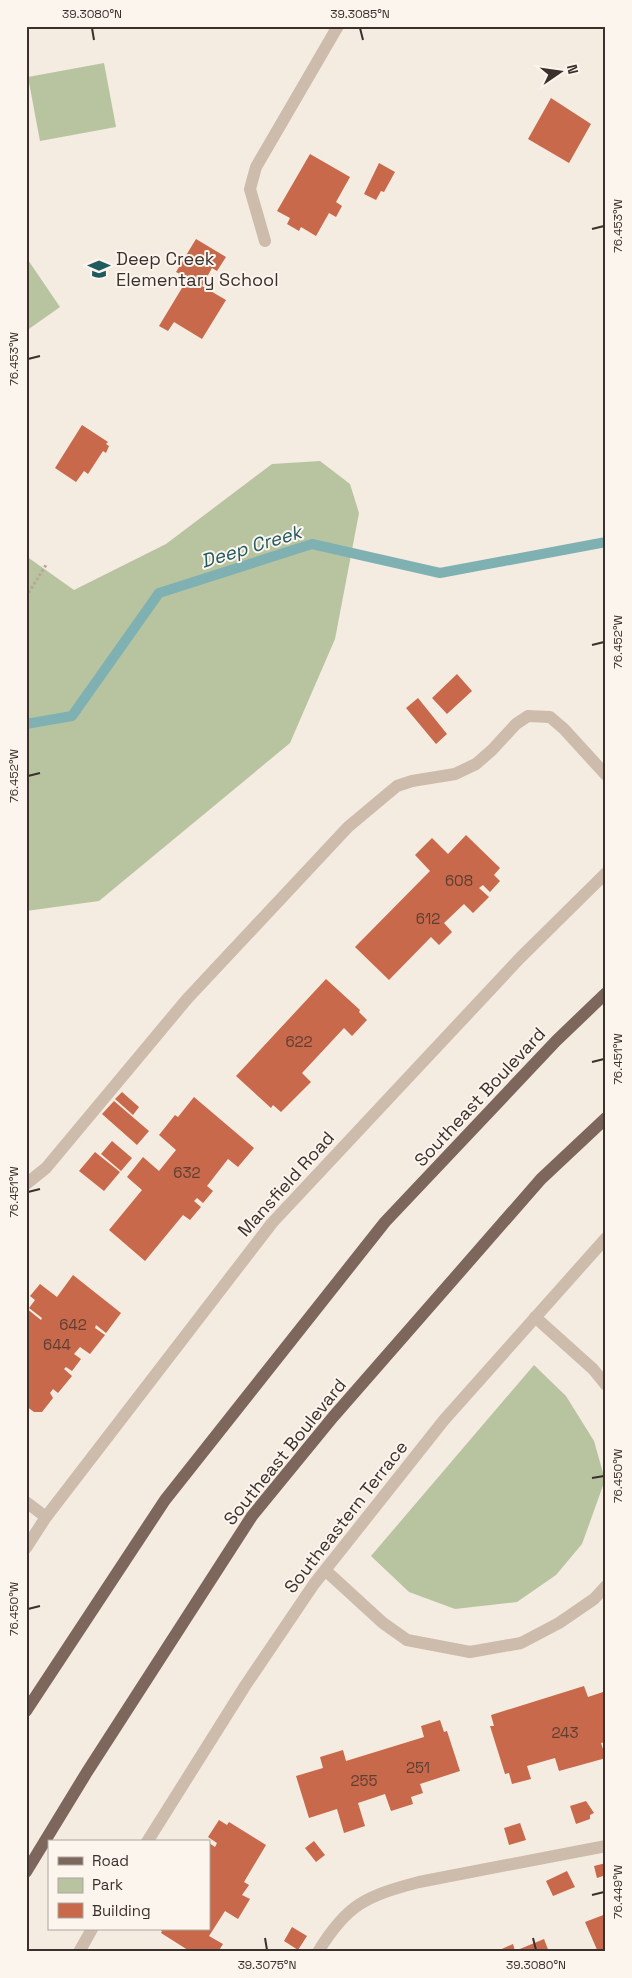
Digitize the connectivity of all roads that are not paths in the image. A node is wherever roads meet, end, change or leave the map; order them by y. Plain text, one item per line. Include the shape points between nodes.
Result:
1 (338, 26) edge
2 (265, 241) dead end
3 (606, 775) edge
4 (606, 873) edge
5 (606, 993) edge
6 (606, 1118) edge
7 (26, 1184) edge
8 (606, 1238) edge
9 (535, 1317) junction
10 (606, 1386) edge
11 (26, 1502) edge
12 (46, 1517) junction
13 (26, 1548) edge
14 (326, 1570) junction
15 (606, 1586) edge
16 (26, 1711) edge
17 (148, 1840) edge
18 (606, 1846) edge
19 (26, 1872) edge
20 (91, 1930) edge
21 (79, 1952) edge
22 (318, 1952) edge

1 - 2 street via 256,167 250,189
3 - 7 street via 550,717 528,716 476,764 455,774 397,786 348,827 187,999 46,1168
4 - 12 street, Mansfield Road via 520,958 272,1223
5 - 16 main road, Southeast Boulevard via 556,1041 373,1238 165,1500
6 - 19 main road, Southeast Boulevard via 541,1179 333,1417 252,1516
8 - 9 street, Southeastern Terrace
9 - 10 street
9 - 14 street, Southeastern Terrace via 444,1420
11 - 12 street
12 - 13 street, Mansfield Road
14 - 15 street via 383,1623 407,1640 470,1652 522,1643 559,1623 594,1599
14 - 17 street, Southeastern Terrace via 245,1686
18 - 22 street via 419,1882 370,1898 349,1911 332,1928
20 - 21 street

